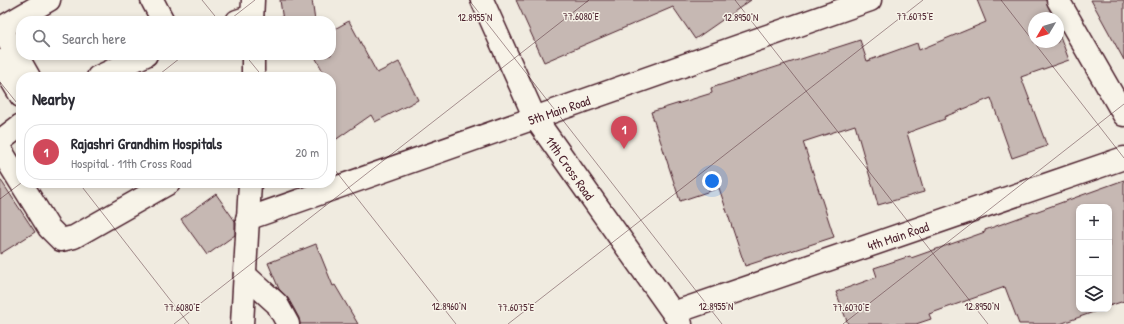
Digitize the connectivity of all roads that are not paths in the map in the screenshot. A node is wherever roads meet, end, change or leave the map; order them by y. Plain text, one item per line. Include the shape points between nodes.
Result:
1 (49, 0) edge
2 (152, 0) edge
3 (482, 0) edge
4 (870, 0) edge
5 (1058, 0) edge
6 (844, 4) edge
7 (22, 16) edge
8 (160, 16) edge
9 (16, 19) edge
10 (16, 54) edge
11 (19, 60) edge
12 (135, 60) edge
13 (253, 60) edge
14 (0, 61) edge
15 (26, 72) edge
16 (109, 72) edge
17 (253, 72) edge
18 (16, 88) edge
19 (1124, 115) edge
20 (535, 118) junction
21 (16, 129) edge
22 (0, 141) edge
23 (0, 149) edge
24 (1124, 158) edge
25 (16, 175) edge
26 (24, 188) edge
27 (160, 188) edge
28 (250, 188) edge
29 (335, 188) edge
30 (336, 188) edge
31 (247, 219) junction
32 (245, 275) junction
33 (677, 319) edge
34 (242, 324) edge
35 (288, 324) edge

1 - 7 street
2 - 8 street
3 - 20 street, 11th Cross Road
4 - 6 street, 5th Main Road
5 - 19 street
6 - 20 street, 5th Main Road
9 - 10 street via 1,28
11 - 15 street
12 - 16 street
13 - 17 street
14 - 18 street
20 - 30 street, 5th Main Road
20 - 33 street, 11th Cross Road
21 - 22 street
23 - 25 street
24 - 33 street, 4th Main Road
26 - 27 street via 49,228 61,240 74,237
28 - 31 street
29 - 31 street, 5th Main Road
31 - 32 street
32 - 34 street
32 - 35 street via 277,304

